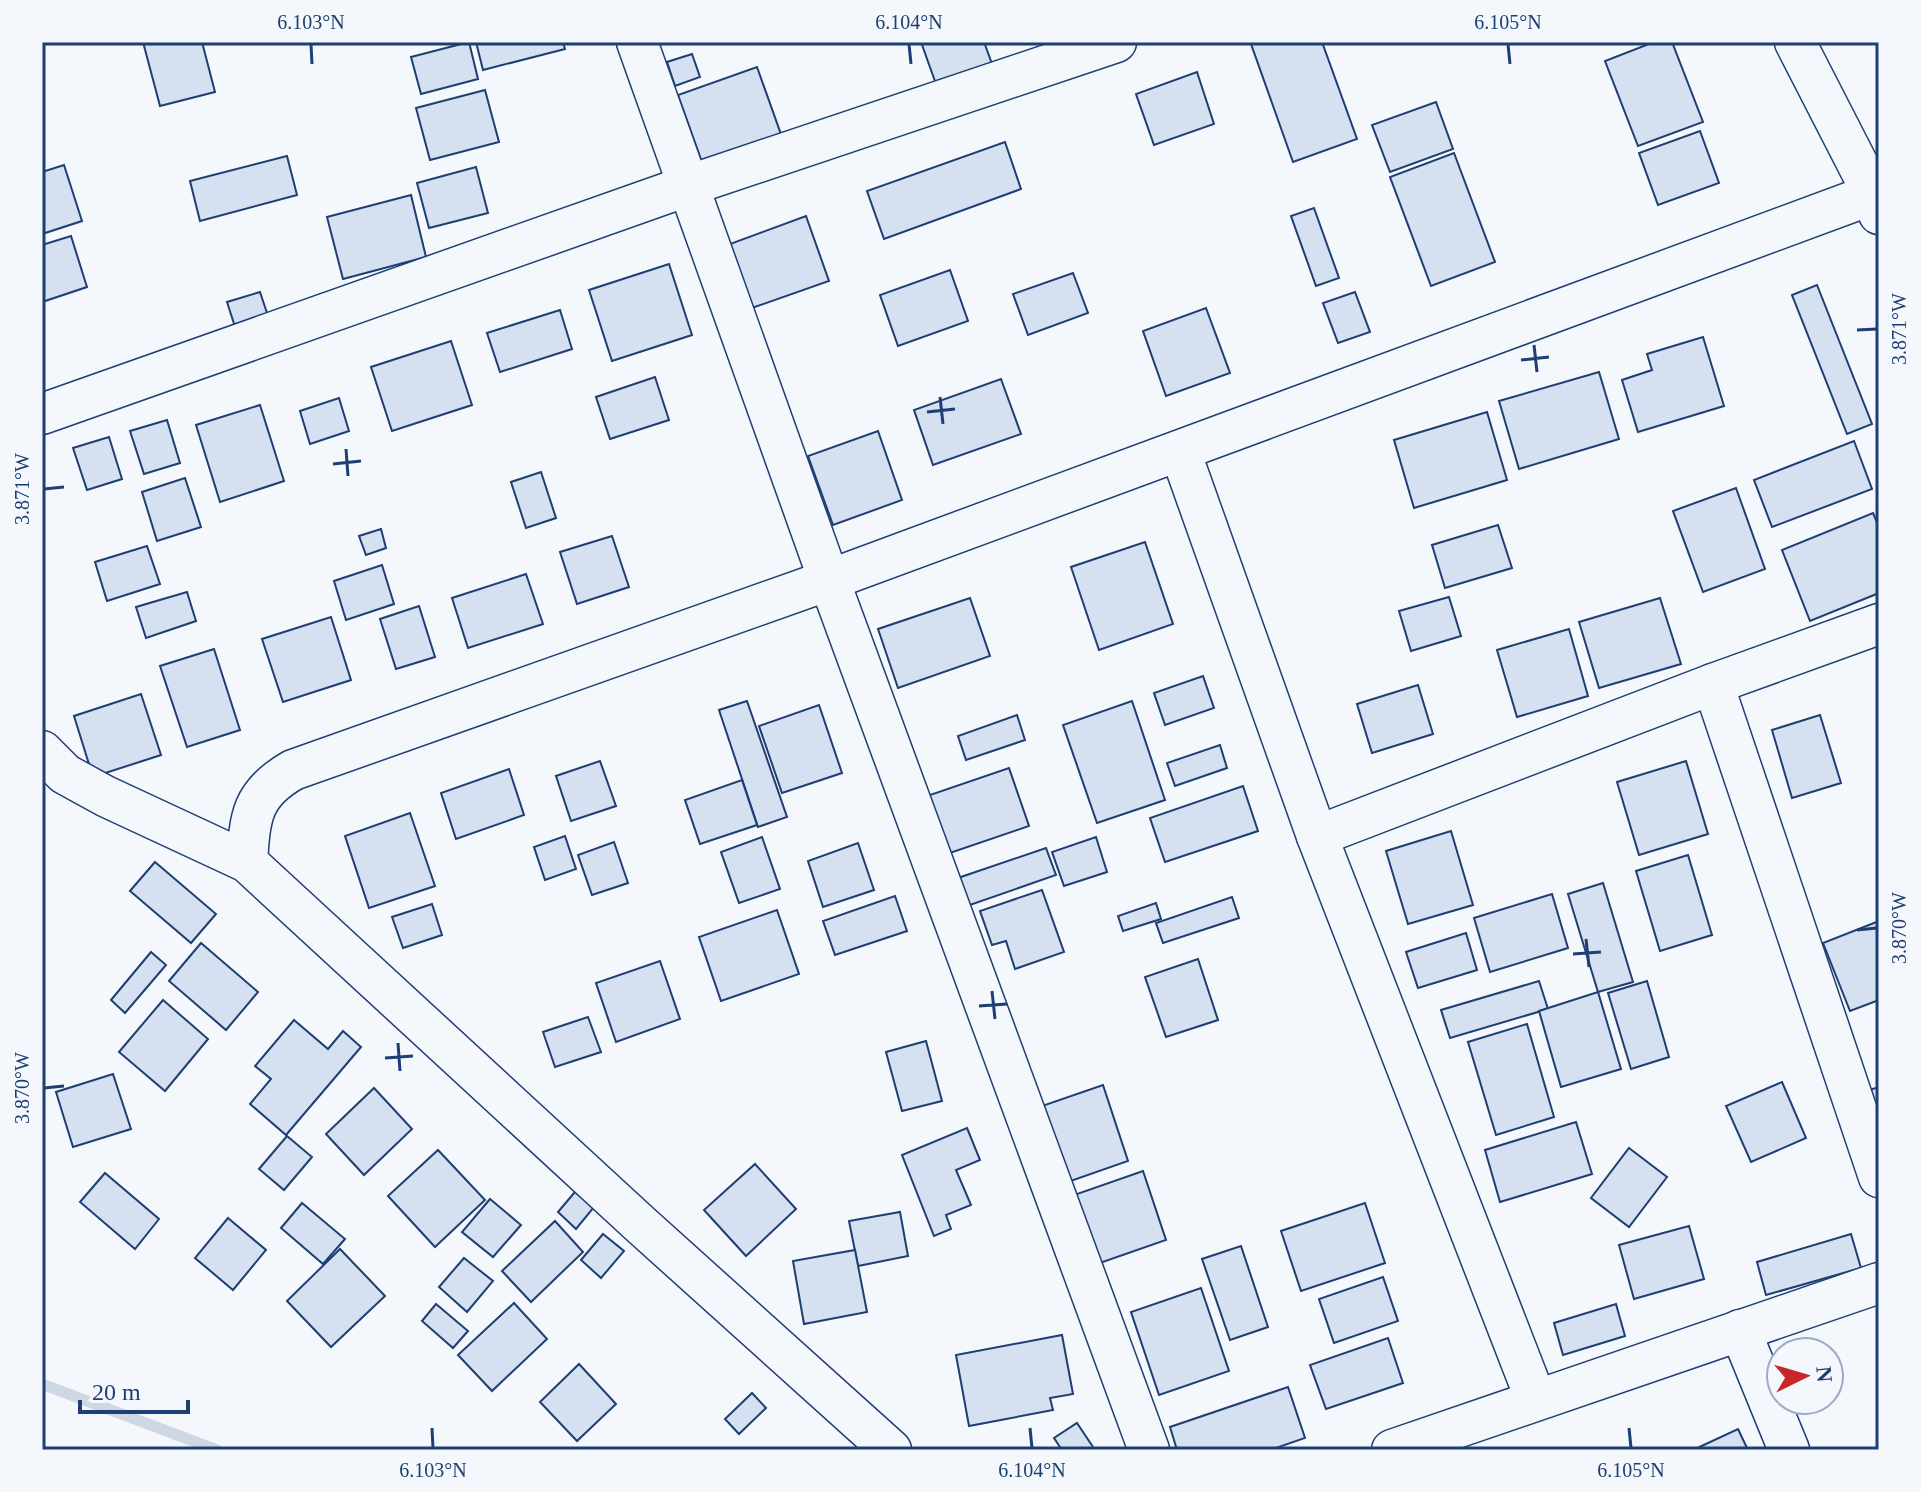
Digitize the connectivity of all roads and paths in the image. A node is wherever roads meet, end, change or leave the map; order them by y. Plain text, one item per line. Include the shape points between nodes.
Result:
1 (637, 42) edge
2 (1116, 42) edge
3 (1795, 42) edge
4 (687, 186) junction
5 (1877, 199) edge
6 (42, 414) edge
7 (1180, 451) junction
8 (829, 580) junction
9 (1879, 624) edge
10 (1713, 684) junction
11 (42, 751) edge
12 (1317, 836) junction
13 (247, 862) junction
14 (1879, 1177) edge
15 (1879, 1283) edge
16 (1740, 1330) junction
17 (1536, 1400) junction
18 (891, 1450) edge
19 (1149, 1450) edge
20 (1392, 1450) edge
21 (1789, 1450) edge

1 - 4 street
2 - 4 street
3 - 5 street
4 - 6 street
4 - 8 street
5 - 7 street
7 - 8 street
7 - 12 street
8 - 13 street via 293,770 276,780 257,803
8 - 19 street
9 - 10 street
10 - 12 street
10 - 14 street
11 - 13 street via 65,774 105,796
12 - 17 street
13 - 18 street
15 - 16 street
16 - 17 street
16 - 21 street
17 - 20 street

